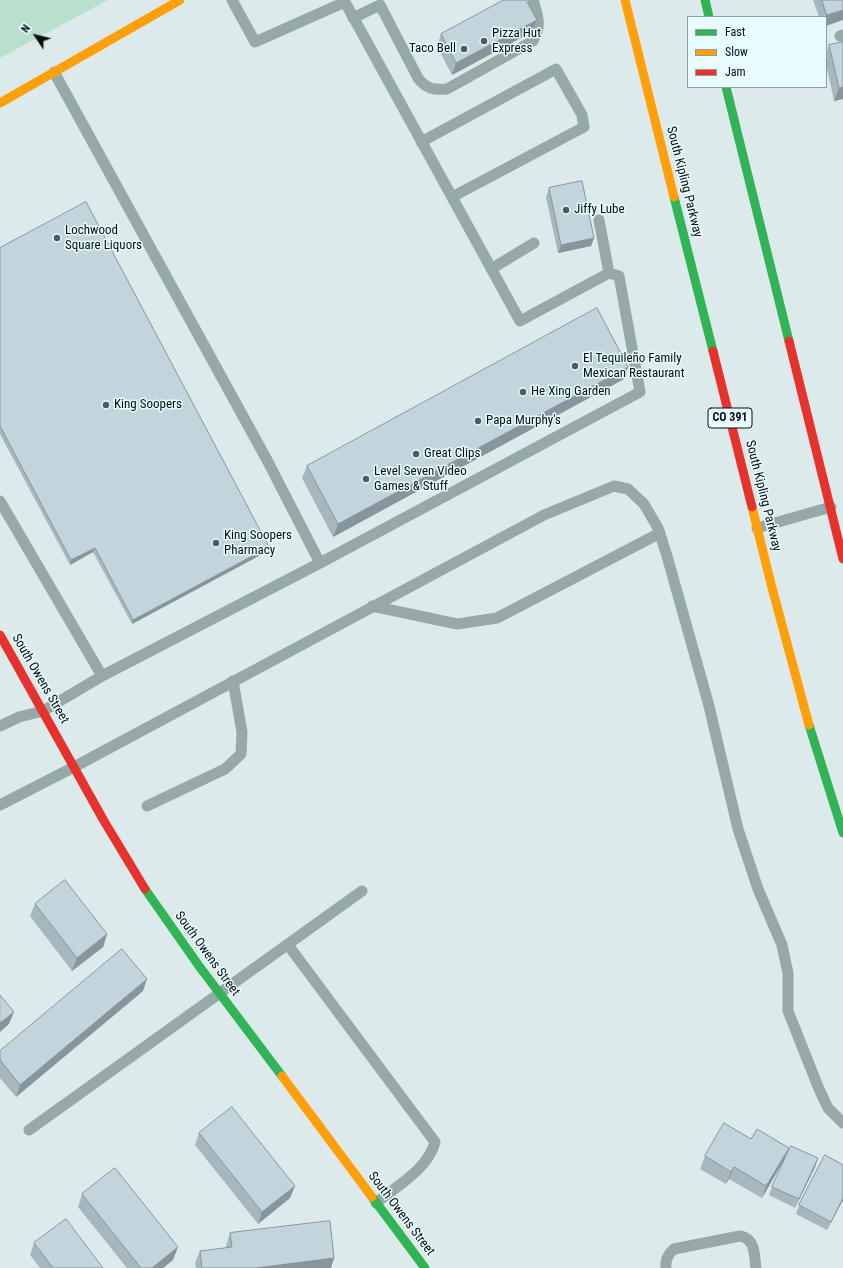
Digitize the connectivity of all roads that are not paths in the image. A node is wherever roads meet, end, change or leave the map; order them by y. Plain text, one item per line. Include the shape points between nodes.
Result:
1 (180, 0) edge
2 (232, 0) edge
3 (533, 0) edge
4 (625, 0) edge
5 (705, 0) edge
6 (709, 16) edge
7 (353, 18) junction
8 (54, 72) junction
9 (726, 88) edge
10 (0, 103) edge
11 (421, 142) junction
12 (452, 197) junction
13 (599, 220) dead end
14 (534, 243) dead end
15 (491, 269) junction
16 (609, 273) junction
17 (0, 501) edge
18 (831, 507) junction
19 (757, 528) junction
20 (660, 533) junction
21 (843, 559) edge
22 (320, 563) junction
23 (372, 606) junction
24 (0, 635) edge
25 (102, 676) junction
26 (233, 681) junction
27 (44, 711) junction
28 (0, 726) edge
29 (74, 767) junction
30 (0, 805) edge
31 (147, 806) dead end
32 (843, 833) edge
33 (362, 891) dead end
34 (288, 945) junction
35 (219, 993) junction
36 (843, 1123) edge
37 (29, 1130) dead end
38 (376, 1203) junction
39 (425, 1268) edge
40 (666, 1268) edge
41 (756, 1268) edge

1 - 8 main road
2 - 7 lane via 255,42 344,2
3 - 7 lane via 539,30 533,41 447,89 434,90 424,86 380,5
4 - 19 main road, South Kipling Parkway / CO 391
5 - 6 main road
7 - 11 lane
8 - 10 main road
8 - 22 lane via 267,460
9 - 18 main road
11 - 12 lane
11 - 12 lane via 556,69 582,115 584,127
12 - 15 lane
13 - 16 lane
14 - 15 lane
15 - 16 lane via 520,321
16 - 22 lane via 619,276 640,392
17 - 25 lane
18 - 19 lane
18 - 21 main road
19 - 32 main road, South Kipling Parkway / CO 391 via 808,717
20 - 23 lane via 497,618 456,624
20 - 23 lane via 644,504 628,489 614,486 544,515
20 - 36 lane via 709,706 738,829 758,889 782,946 788,974 788,1011 828,1108
22 - 25 lane
23 - 26 lane
24 - 27 main road, South Owens Street
25 - 27 lane
26 - 29 lane
26 - 31 lane via 242,732 241,754 225,769
27 - 28 lane via 19,717
27 - 29 main road, South Owens Street
29 - 30 lane
29 - 35 main road, South Owens Street via 149,896
33 - 34 lane
34 - 35 lane
34 - 38 lane via 434,1142 432,1152 417,1171
35 - 37 lane
35 - 38 main road, South Owens Street
38 - 39 main road, South Owens Street
40 - 41 lane via 666,1259 674,1249 740,1236 754,1245

